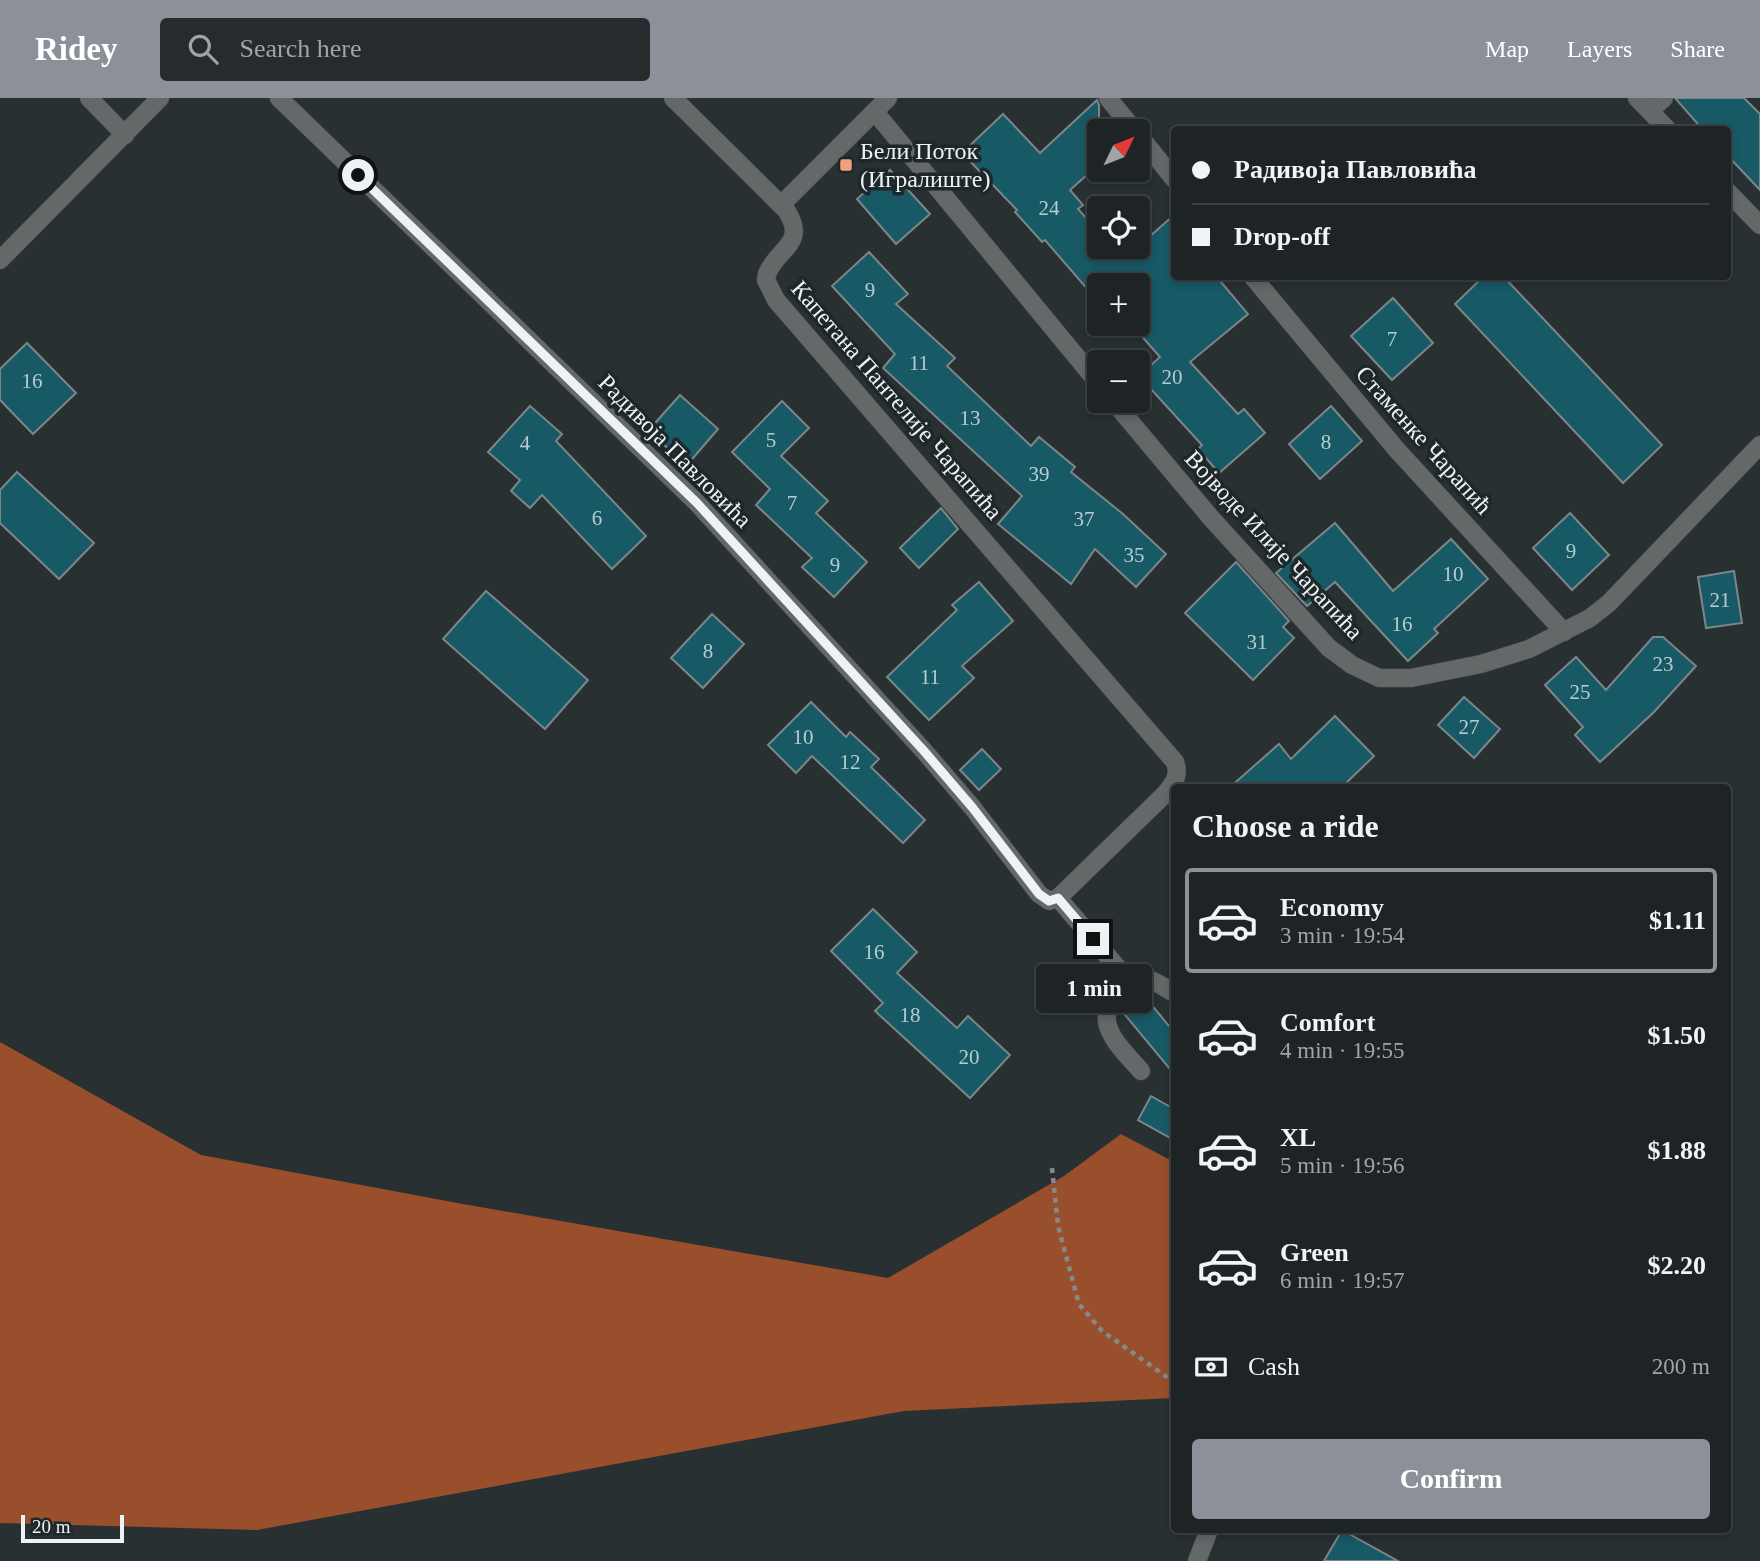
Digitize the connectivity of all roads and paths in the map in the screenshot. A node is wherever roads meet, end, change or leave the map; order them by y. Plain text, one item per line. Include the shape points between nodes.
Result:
1 (89, 98) edge
2 (160, 98) edge
3 (279, 98) edge
4 (673, 98) edge
5 (888, 98) edge
6 (1108, 98) edge
7 (1664, 98) edge
8 (1644, 104) edge
9 (875, 112) junction
10 (1125, 119) edge
11 (1664, 126) edge
12 (125, 135) junction
13 (1150, 150) edge
14 (1171, 175) edge
15 (1731, 195) edge
16 (781, 205) junction
17 (1760, 225) edge
18 (0, 260) edge
19 (1255, 280) edge
20 (1087, 369) edge
21 (1123, 413) edge
22 (1760, 445) edge
23 (1564, 632) junction
24 (1173, 784) edge
25 (1171, 787) edge
26 (1058, 898) junction
27 (1128, 980) junction
28 (1171, 992) edge
29 (1141, 1071) dead end
30 (1052, 1168) dead end
31 (1171, 1380) edge
32 (1208, 1533) edge
33 (1197, 1561) edge

1 - 12 street
2 - 12 street
3 - 26 street, Радивоја Павловића via 697,503 924,751 1039,894 1049,901
4 - 16 street, Капетана Пантелије Чарапића
5 - 9 street
6 - 10 street
7 - 8 street
8 - 11 street
9 - 16 street
9 - 20 street
12 - 18 street
13 - 14 street
15 - 17 street
16 - 24 street, Капетана Пантелије Чарапића via 793,221 794,237 769,267 766,280 776,300 1175,762 1178,771
19 - 23 street, Стаменке Чарапић via 1397,450
21 - 23 street, Војводе Илије Чарапића via 1329,648 1352,665 1379,678 1411,678 1481,664
22 - 23 street, Војводе Илије Чарапића via 1609,603
25 - 26 street, Капетана Пантелије Чарапића
26 - 27 street
27 - 28 street via 1140,977
27 - 29 street via 1108,1005 1107,1023
30 - 31 path via 1058,1226 1079,1304 1102,1331
32 - 33 street

